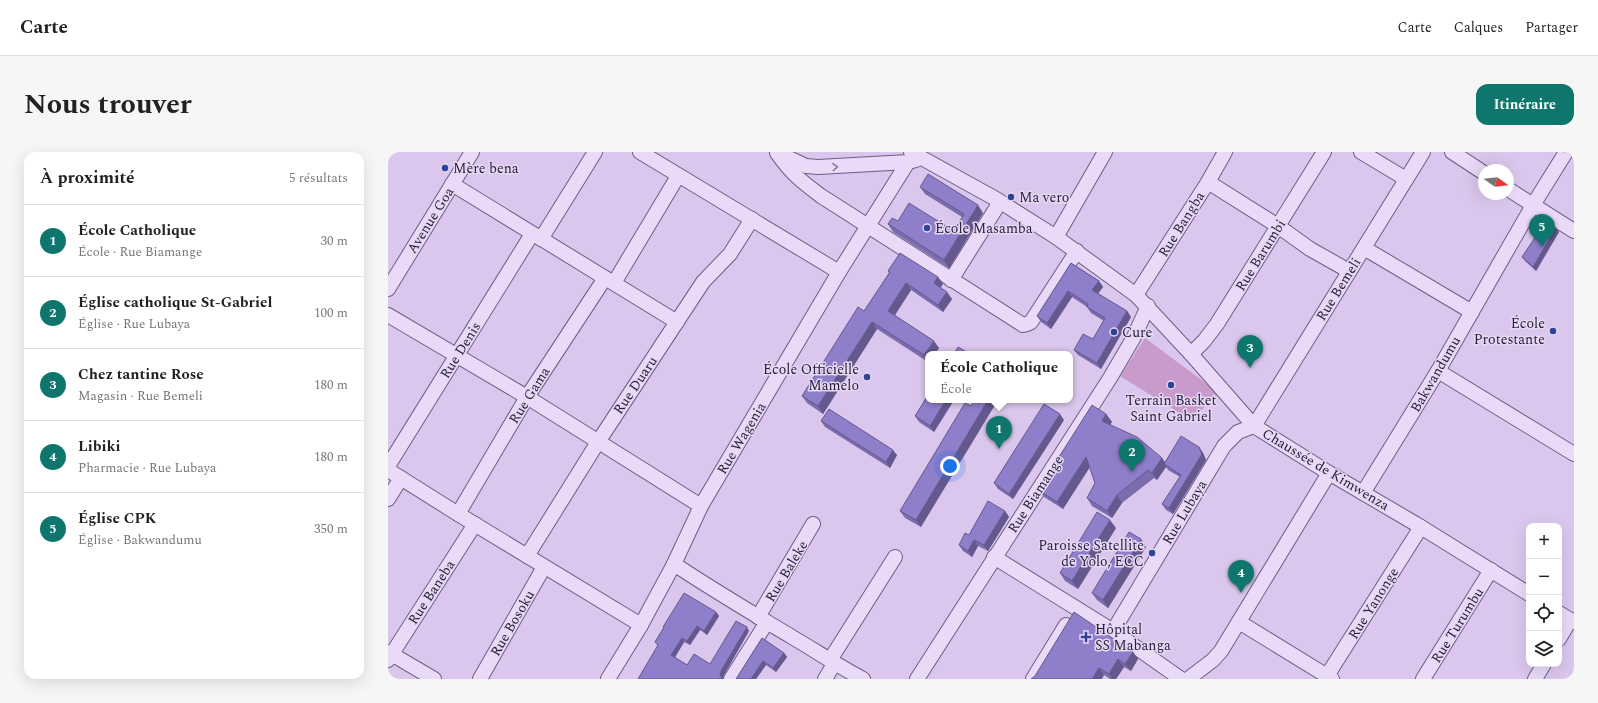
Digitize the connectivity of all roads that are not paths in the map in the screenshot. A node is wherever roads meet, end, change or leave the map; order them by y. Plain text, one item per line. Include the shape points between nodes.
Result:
1 (472, 152) edge
2 (595, 152) edge
3 (640, 152) edge
4 (777, 152) edge
5 (1106, 152) edge
6 (1324, 152) edge
7 (1361, 152) edge
8 (1423, 152) edge
9 (1452, 152) edge
10 (1566, 152) edge
11 (1219, 154) edge
12 (917, 156) edge
13 (801, 157) edge
14 (1478, 169) edge
15 (678, 176) junction
16 (1406, 179) junction
17 (1208, 182) junction
18 (452, 184) junction
19 (1514, 193) edge
20 (1000, 202) junction
21 (1532, 205) junction
22 (752, 219) junction
23 (1278, 226) junction
24 (868, 227) junction
25 (1574, 231) edge
26 (536, 236) junction
27 (1056, 236) junction
28 (1364, 248) junction
29 (1077, 251) junction
30 (1349, 271) junction
31 (839, 272) junction
32 (951, 280) junction
33 (609, 281) junction
34 (388, 289) edge
35 (1136, 295) junction
36 (1148, 306) junction
37 (1472, 312) junction
38 (388, 315) edge
39 (677, 322) junction
40 (1191, 354) junction
41 (456, 356) junction
42 (1438, 371) junction
43 (527, 397) junction
44 (1254, 426) junction
45 (598, 442) junction
46 (1574, 454) edge
47 (388, 466) edge
48 (388, 470) edge
49 (1329, 473) junction
50 (401, 478) junction
51 (1363, 493) junction
52 (388, 499) edge
53 (701, 506) junction
54 (458, 514) junction
55 (475, 524) junction
56 (813, 524) dead end
57 (1421, 527) junction
58 (527, 556) junction
59 (895, 557) dead end
60 (994, 557) junction
61 (674, 564) junction
62 (544, 567) junction
63 (1491, 570) junction
64 (1526, 592) edge
65 (1076, 608) junction
66 (1568, 618) edge
67 (763, 620) junction
68 (1238, 622) junction
69 (641, 625) junction
70 (1113, 631) junction
71 (1562, 632) edge
72 (389, 655) edge
73 (832, 662) junction
74 (1542, 667) edge
75 (1328, 678) edge
76 (434, 679) edge
77 (480, 679) edge
78 (608, 679) edge
79 (731, 679) edge
80 (825, 679) edge
81 (863, 679) edge
82 (917, 679) edge
83 (1033, 679) edge
84 (1181, 679) edge
85 (1188, 679) edge
86 (1423, 679) edge
87 (1535, 679) edge

1 - 18 street, Avenue Goa
2 - 26 street, Rue Denis
3 - 15 street
4 - 13 street
4 - 24 street via 789,171 801,182
5 - 27 street
6 - 23 street, Rue Barumbi
7 - 16 street
8 - 16 street, Rue Bemeli
9 - 14 street
10 - 21 street, Bakwandumu
11 - 17 street, Rue Bangba
13 -> 12 street via 806,166 829,167
12 - 20 street, Chaussée de Kimwenza
12 - 24 street, Rue Wagenia
15 - 22 street
15 - 33 street, Rue Gama
16 - 28 street, Rue Bemeli
17 - 23 street
17 - 35 street, Rue Bangba
18 - 26 street
18 - 34 street, Avenue Goa
19 - 21 street
20 - 27 street, Chaussée de Kimwenza
20 - 32 street
21 - 25 street
21 - 37 street, Bakwandumu
22 - 31 street
22 - 39 street, Rue Duaru via 730,254 703,282
23 - 30 street via 1310,249
23 - 40 street, Rue Barumbi via 1217,324
24 - 31 street, Rue Wagenia
24 - 32 street
26 - 33 street
26 - 41 street, Rue Denis
27 - 29 street, Chaussée de Kimwenza
28 - 30 street, Rue Bemeli
28 - 37 street
29 - 32 street via 1031,322 1023,325
29 - 35 street, Chaussée de Kimwenza
30 - 44 street, Rue Bemeli
31 - 53 street, Rue Wagenia
33 - 39 street
33 - 43 street, Rue Gama
35 - 36 street, Chaussée de Kimwenza
36 - 40 street, Chaussée de Kimwenza
36 - 60 street, Rue Biamange via 1134,337 1110,378
37 - 42 street, Bakwandumu
38 - 41 street
39 - 45 street, Rue Duaru
40 - 44 street, Chaussée de Kimwenza
41 - 43 street
41 - 47 street, Rue Denis
42 - 46 street
42 - 51 street, Bakwandumu
43 - 45 street
43 - 54 street, Rue Gama
44 - 49 street, Chaussée de Kimwenza
44 - 70 street, Rue Lubaya via 1238,432 1224,446
45 - 53 street
45 - 58 street, Rue Duaru
48 - 50 street
49 - 51 street, Chaussée de Kimwenza
49 - 68 street
50 - 52 street
50 - 54 street
51 - 57 street, Chaussée de Kimwenza
53 - 61 street, Rue Wagenia
54 - 55 street
55 - 58 street
55 - 72 street, Rue Baneba
56 - 67 street, Rue Baleke
57 - 63 street, Chaussée de Kimwenza
57 - 75 street, Rue Yanonge
58 - 62 street
59 - 73 street
60 - 65 street
60 - 82 street, Rue Biamange
61 - 67 street
61 - 69 street, Rue Wagenia
62 - 69 street
62 - 77 street, Rue Bosoku
63 - 64 street, Chaussée de Kimwenza
63 - 86 street, Rue Turumbu
65 - 70 street
65 - 83 street
66 - 71 street
67 - 73 street
67 - 79 street, Rue Baleke
68 - 75 street
68 - 85 street via 1217,655
69 - 78 street, Rue Wagenia
70 - 84 street
72 - 76 street
73 - 80 street
73 - 81 street
74 - 87 street

